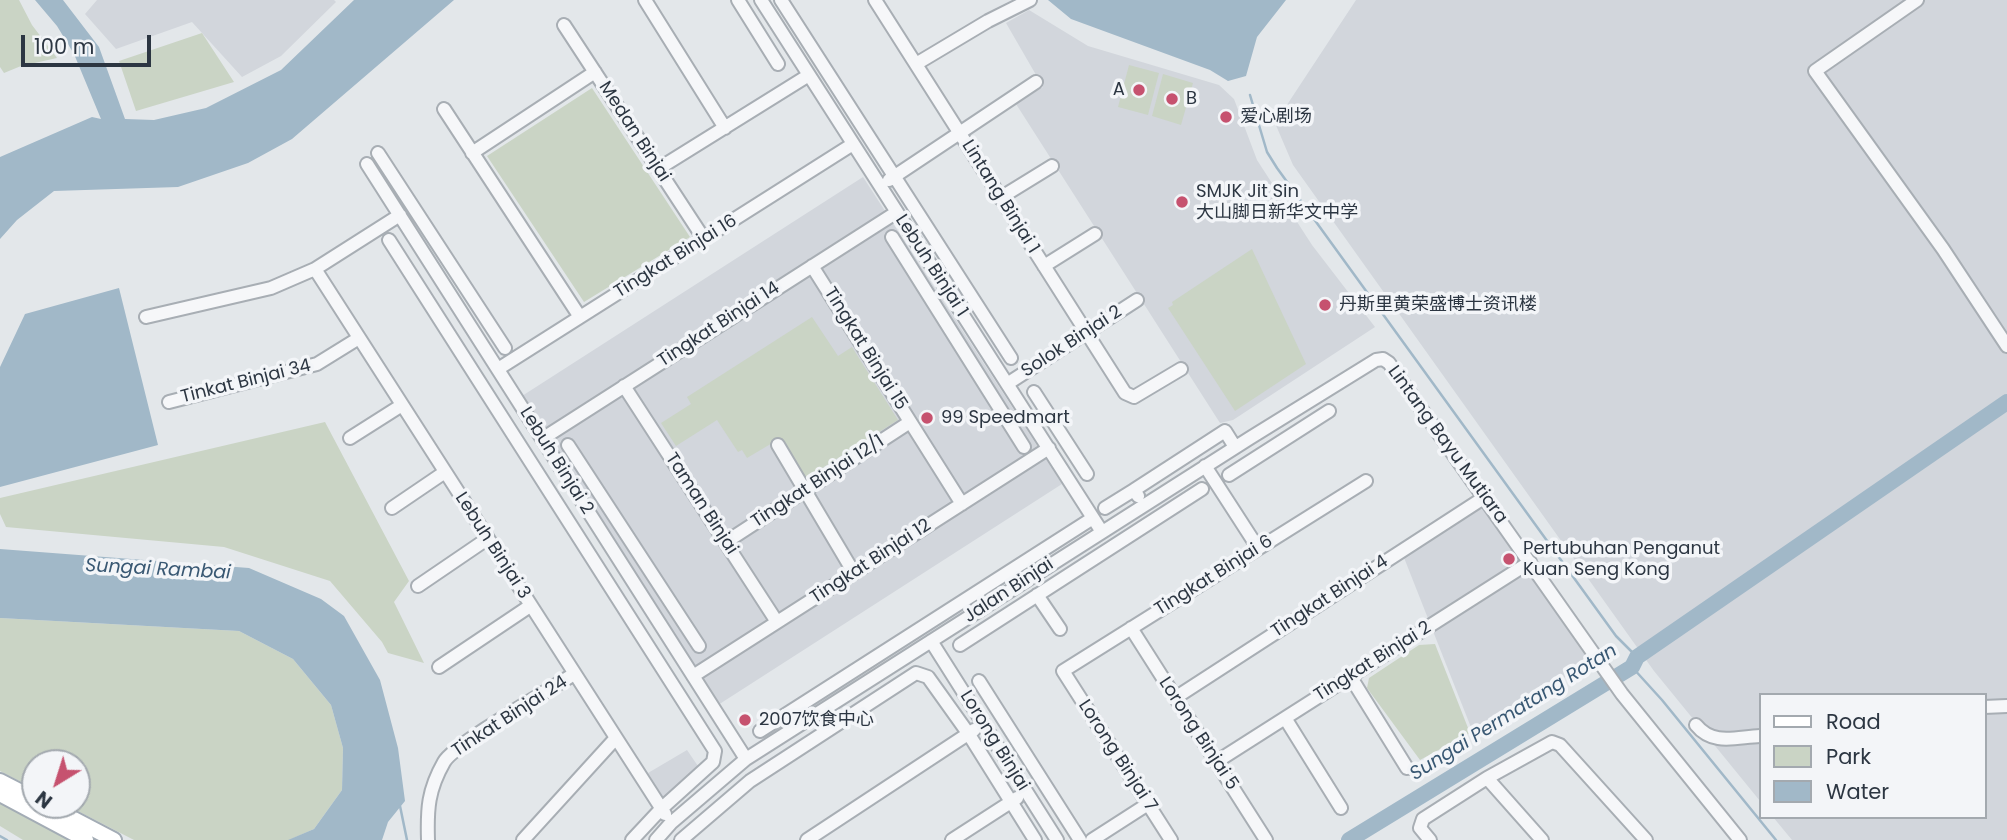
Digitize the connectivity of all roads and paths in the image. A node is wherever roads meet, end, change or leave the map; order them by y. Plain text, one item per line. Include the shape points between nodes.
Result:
1 (645, 0) edge
2 (738, 0) edge
3 (761, 0) edge
4 (781, 0) edge
5 (875, 0) edge
6 (1030, 0) edge
7 (1917, 0) edge
8 (564, 25) dead end
9 (780, 31) junction
10 (763, 41) junction
11 (778, 64) dead end
12 (916, 64) junction
13 (595, 72) junction
14 (809, 75) junction
15 (1036, 82) dead end
16 (444, 109) dead end
17 (725, 128) junction
18 (960, 133) junction
19 (853, 144) junction
20 (378, 153) dead end
21 (472, 153) junction
22 (367, 163) dead end
23 (1052, 166) dead end
24 (658, 169) junction
25 (894, 177) junction
26 (880, 186) junction
27 (1000, 198) junction
28 (897, 212) junction
29 (400, 215) junction
30 (1095, 234) dead end
31 (892, 237) dead end
32 (704, 239) junction
33 (390, 240) dead end
34 (424, 254) junction
35 (924, 254) junction
36 (909, 264) junction
37 (406, 265) junction
38 (812, 266) junction
39 (1044, 266) junction
40 (315, 269) junction
41 (1137, 300) dead end
42 (146, 317) dead end
43 (580, 317) junction
44 (1087, 333) junction
45 (359, 338) junction
46 (2007, 346) edge
47 (505, 348) dead end
48 (1011, 358) dead end
49 (1376, 360) joint
50 (498, 369) junction
51 (1181, 369) dead end
52 (1007, 383) junction
53 (624, 386) junction
54 (1034, 392) dead end
55 (169, 402) dead end
56 (402, 405) junction
57 (1045, 410) junction
58 (1329, 411) dead end
59 (1027, 415) junction
60 (1007, 420) junction
61 (910, 422) junction
62 (350, 438) dead end
63 (1250, 438) junction
64 (542, 439) junction
65 (568, 445) dead end
66 (778, 445) dead end
67 (1024, 447) dead end
68 (1235, 447) junction
69 (1049, 448) junction
70 (1261, 455) junction
71 (1205, 466) junction
72 (445, 472) junction
73 (585, 472) junction
74 (1087, 474) dead end
75 (1228, 475) dead end
76 (1366, 481) dead end
77 (569, 482) junction
78 (1202, 489) dead end
79 (1133, 490) junction
80 (805, 491) junction
81 (1158, 496) junction
82 (1485, 497) junction
83 (962, 504) junction
84 (1143, 506) junction
85 (392, 508) dead end
86 (1105, 508) dead end
87 (1168, 510) junction
88 (1093, 518) junction
89 (1102, 532) junction
90 (487, 538) junction
91 (726, 542) junction
92 (1258, 548) junction
93 (1033, 556) junction
94 (1530, 562) junction
95 (1043, 570) junction
96 (854, 573) junction
97 (418, 586) dead end
98 (1037, 595) junction
99 (530, 606) junction
100 (983, 608) junction
101 (778, 622) junction
102 (993, 624) junction
103 (685, 625) junction
104 (1131, 628) junction
105 (1060, 629) dead end
106 (668, 636) junction
107 (931, 641) junction
108 (960, 645) dead end
109 (699, 646) dead end
110 (439, 667) dead end
111 (1063, 671) joint
112 (574, 674) junction
113 (693, 676) junction
114 (1350, 676) junction
115 (874, 678) junction
116 (979, 681) dead end
117 (884, 694) junction
118 (1175, 698) junction
119 (2007, 706) edge
120 (1986, 707) edge
121 (781, 718) junction
122 (1285, 718) junction
123 (983, 724) junction
124 (1696, 724) dead end
125 (1007, 725) junction
126 (760, 731) dead end
127 (790, 732) junction
128 (968, 733) junction
129 (991, 736) junction
130 (1758, 736) edge
131 (615, 738) junction
132 (746, 759) junction
133 (1216, 762) junction
134 (1407, 768) dead end
135 (1487, 778) junction
136 (0, 781) edge
137 (21, 792) edge
138 (1027, 792) junction
139 (0, 794) edge
140 (701, 796) junction
141 (1055, 801) junction
142 (1012, 802) junction
143 (1148, 804) junction
144 (661, 808) junction
145 (1341, 808) dead end
146 (714, 810) junction
147 (1039, 812) junction
148 (74, 819) edge
149 (671, 823) junction
150 (86, 840) edge
151 (114, 840) edge
152 (428, 840) edge
153 (523, 840) edge
154 (632, 840) edge
155 (656, 840) edge
156 (681, 840) edge
157 (807, 840) edge
158 (952, 840) edge
159 (1035, 840) edge
160 (1057, 840) edge
161 (1080, 840) edge
162 (1092, 840) edge
163 (1171, 840) edge
164 (1266, 840) edge
165 (1430, 840) edge
166 (1542, 840) edge
167 (1646, 840) edge
168 (1740, 840) edge

1 - 17 street
2 - 10 street
3 - 9 street, Lebuh Binjai 1
4 - 25 street, Lebuh Binjai 1
5 - 12 street, Lintang Binjai 1
6 - 12 street
7 - 46 street via 1815,71 1935,236
8 - 13 street, Medan Binjai
9 - 10 street
9 - 14 street, Lebuh Binjai 1
10 - 11 street
12 - 18 street, Lintang Binjai 1
13 - 21 street
13 - 24 street, Medan Binjai
14 - 17 street
14 - 19 street, Lebuh Binjai 1
15 - 18 street
16 - 21 street
17 - 24 street
18 - 25 street
18 - 27 street, Lintang Binjai 1
19 - 26 street, Lebuh Binjai 1
19 - 32 street, Tingkat Binjai 16
20 - 47 street
21 - 43 street
22 - 29 street, Lebuh Binjai 2
23 - 27 street
24 - 32 street, Medan Binjai
25 - 26 street
25 - 48 street, Lebuh Binjai 1
26 - 28 street, Lebuh Binjai 1
27 - 39 street, Lintang Binjai 1
28 - 35 street, Lebuh Binjai 1
28 - 38 street, Tingkat Binjai 14
29 - 34 street, Lebuh Binjai 2
29 - 40 street
30 - 39 street
31 - 36 street
32 - 43 street, Tingkat Binjai 16
33 - 37 street, Lebuh Binjai 2
34 - 37 street
34 - 50 street, Lebuh Binjai 2
35 - 36 street
35 - 52 street, Lebuh Binjai 1
36 - 60 street
37 - 144 street, Lebuh Binjai 2 via 715,751 713,762
38 - 53 street, Tingkat Binjai 14
38 - 61 street, Tingkat Binjai 15
39 - 44 street, Lintang Binjai 1
40 - 42 street via 271,288
40 - 45 street, Lebuh Binjai 3
41 - 44 street, Solok Binjai 2
43 - 50 street, Tingkat Binjai 16
44 - 51 street, Lintang Binjai 1 via 1125,393 1134,397
44 - 52 street, Solok Binjai 2
45 - 55 street, Tinkat Binjai 34 via 317,364
45 - 56 street, Lebuh Binjai 3
49 - 63 street, Jalan Binjai
49 - 82 street, Lintang Bayu Mutiara via 1389,363
50 - 64 street, Lebuh Binjai 2
52 - 59 street, Lebuh Binjai 1
53 - 64 street, Tingkat Binjai 14
53 - 91 street, Taman Binjai
54 - 57 street
56 - 62 street
56 - 72 street, Lebuh Binjai 3
57 - 59 street
57 - 74 street
58 - 70 street
59 - 60 street
59 - 69 street, Lebuh Binjai 1
60 - 67 street
61 - 80 street, Tingkat Binjai 12/1
61 - 83 street, Tingkat Binjai 15
63 - 68 street, Jalan Binjai
63 - 70 street
64 - 77 street, Lebuh Binjai 2
65 - 73 street
66 - 80 street
68 - 71 street, Jalan Binjai
68 - 79 street via 1225,431
69 - 83 street, Tingkat Binjai 12
69 - 88 street, Lebuh Binjai 1
70 - 75 street
71 - 81 street, Jalan Binjai
71 - 92 street
72 - 85 street
72 - 90 street, Lebuh Binjai 3
73 - 77 street
73 - 103 street
76 - 92 street, Tingkat Binjai 6
77 - 106 street, Lebuh Binjai 2
78 - 87 street
79 - 84 street
79 - 86 street
80 - 91 street, Tingkat Binjai 12/1
80 - 96 street
81 - 84 street, Jalan Binjai
81 - 87 street
82 - 94 street, Lintang Bayu Mutiara
82 - 118 street, Tingkat Binjai 4
83 - 96 street, Tingkat Binjai 12
84 - 89 street, Jalan Binjai
87 - 98 street
88 - 89 street, Lebuh Binjai 1
88 - 93 street
89 - 95 street, Jalan Binjai
90 - 97 street
90 - 99 street, Lebuh Binjai 3
91 - 101 street, Taman Binjai
92 - 104 street, Tingkat Binjai 6
93 - 95 street
93 - 121 street
94 - 114 street, Tingkat Binjai 2
94 - 168 street, Lintang Bayu Mutiara via 1622,694
95 - 100 street, Jalan Binjai
96 - 101 street, Tingkat Binjai 12
98 - 102 street
98 - 105 street
99 - 110 street
99 - 112 street, Lebuh Binjai 3
100 - 102 street
100 - 107 street, Jalan Binjai
101 - 113 street, Tingkat Binjai 12
102 - 108 street
103 - 106 street
103 - 109 street
104 - 111 street, Tingkat Binjai 6
104 - 118 street, Lorong Binjai 5
106 - 113 street, Lebuh Binjai 2
107 - 115 street, Jalan Binjai
107 - 123 street, Lorong Binjai
111 - 143 street, Lorong Binjai 7
112 - 131 street, Lebuh Binjai 3
112 - 152 street, Tinkat Binjai 24 via 445,759 427,804
113 - 132 street, Lebuh Binjai 2
114 - 122 street, Tingkat Binjai 2
114 - 134 street
115 - 117 street
115 - 127 street, Jalan Binjai
116 - 125 street
117 - 128 street via 916,673 923,674
117 - 146 street via 750,780
118 - 133 street, Lorong Binjai 5
119 - 120 street
121 - 126 street
121 - 127 street
122 - 133 street, Tingkat Binjai 2
122 - 145 street
123 - 128 street
123 - 129 street, Lorong Binjai
124 - 130 street via 1717,739
125 - 129 street
125 - 141 street
127 - 132 street, Jalan Binjai
128 - 142 street
128 - 157 street
129 - 138 street, Lorong Binjai
131 - 144 street, Lebuh Binjai 3
131 - 153 street
132 - 140 street, Jalan Binjai
133 - 164 street, Lorong Binjai 5
135 - 165 street via 1423,819 1420,828
135 - 166 street
135 - 167 street via 1556,742
136 - 137 main road
138 - 142 street
138 - 147 street, Lorong Binjai
139 - 150 main road
140 - 146 street
140 - 149 street, Jalan Binjai
141 - 147 street
141 - 161 street
142 - 158 street
142 - 159 street
143 - 162 street
143 - 163 street, Lorong Binjai 7
144 - 149 street, Lebuh Binjai 3
144 - 154 street
146 - 156 street
147 - 160 street, Lorong Binjai
148 - 151 main road
149 - 155 street, Jalan Binjai

